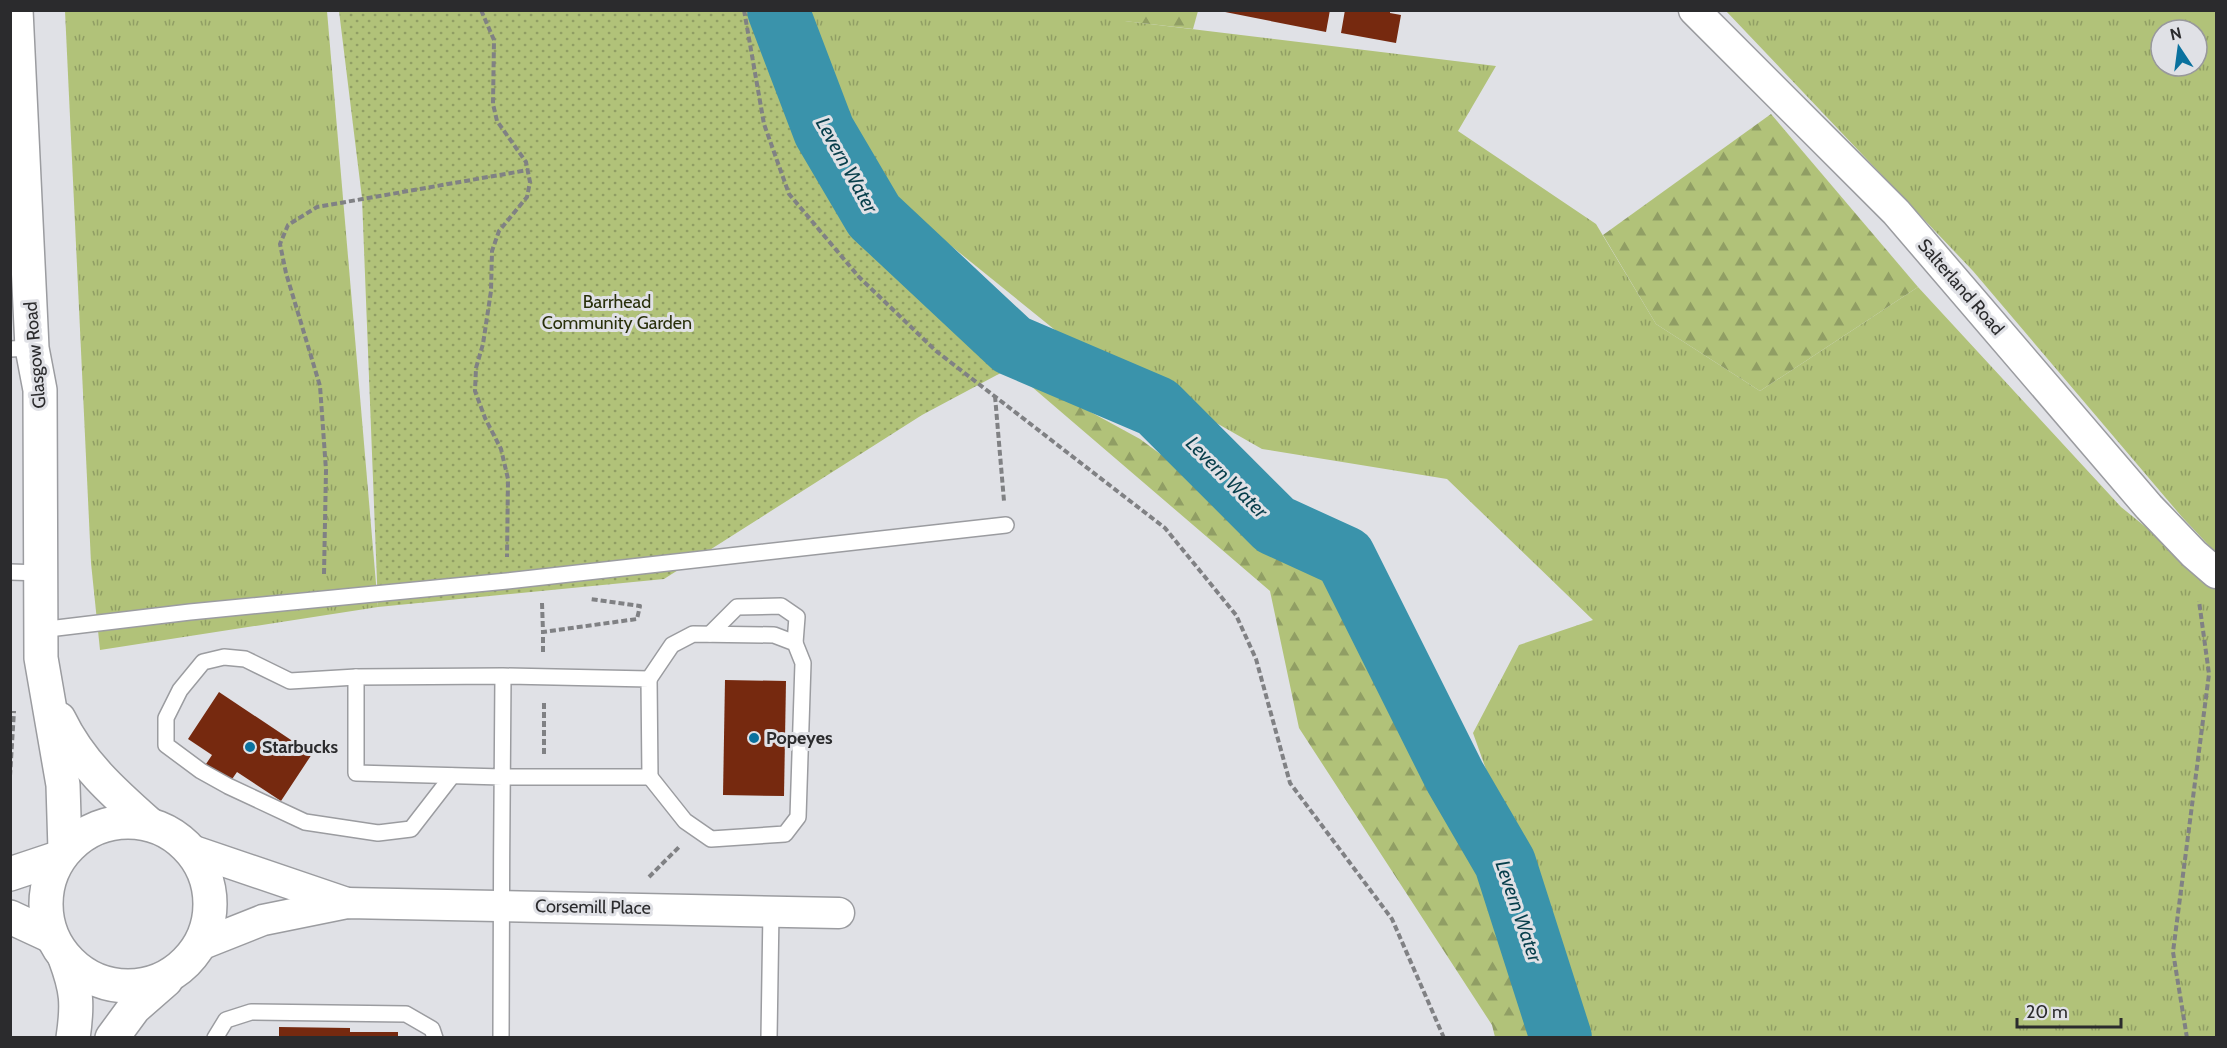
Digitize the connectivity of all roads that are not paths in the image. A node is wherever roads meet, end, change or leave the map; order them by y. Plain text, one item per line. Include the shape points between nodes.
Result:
1 (16, 10) edge
2 (1694, 10) edge
3 (21, 348) edge
4 (1006, 525) road end
5 (26, 573) edge
6 (2217, 573) edge
7 (40, 630) junction
8 (710, 634) junction
9 (795, 643) junction
10 (356, 676) junction
11 (503, 676) junction
12 (649, 680) junction
13 (50, 699) junction
14 (452, 776) junction
15 (502, 777) junction
16 (650, 777) junction
17 (149, 824) junction
18 (191, 850) junction
19 (62, 854) junction
20 (10, 874) edge
21 (347, 903) junction
22 (501, 905) junction
23 (771, 911) junction
24 (838, 913) dead end
25 (10, 917) edge
26 (58, 947) junction
27 (192, 955) junction
28 (73, 1038) edge
29 (112, 1038) edge
30 (215, 1038) edge
31 (435, 1038) edge
32 (501, 1038) edge
33 (769, 1038) edge

1 - 3 main road, Glasgow Road
2 - 6 street, Salterland Road via 1896,212 2149,507
3 - 5 main road, Glasgow Road via 40,390
4 - 7 lane
5 - 7 main road, Glasgow Road
7 - 13 main road, Glasgow Road via 42,666
8 - 9 lane via 774,635
8 - 9 lane via 737,607 781,606 797,616
8 - 12 lane via 693,634 672,645
9 - 16 lane via 803,663 798,817 785,834 711,839 684,820
10 - 11 lane
10 - 14 lane via 356,773
10 - 14 lane via 290,681 246,659 224,657 203,662 180,690 166,718 166,745 219,781 305,822 378,833 411,828
11 - 12 lane
11 - 15 lane
12 - 16 lane
13 - 17 main road, Glasgow Road via 84,761
13 - 19 main road, Glasgow Road via 63,786
14 - 15 lane
15 - 16 lane
15 - 22 lane
17 - 18 main road, Glasgow Road via 172,834
17 - 19 main road, Glasgow Road via 124,821 100,826 76,839
18 - 21 street, Corsemill Place
18 - 27 main road, Glasgow Road via 204,872 211,896 209,921
19 - 20 main road
19 - 26 main road, Glasgow Road via 47,883 45,910
21 - 22 street, Corsemill Place
21 - 27 street, Corsemill Place via 262,920
22 - 23 street, Corsemill Place
22 - 32 lane
23 - 24 street, Corsemill Place
23 - 33 lane
25 - 26 main road
26 - 27 main road via 85,975 110,985 136,987 161,980
26 - 28 main road, Glasgow Road via 75,985
27 - 29 main road via 134,1008
30 - 31 lane via 226,1020 251,1012 406,1014 432,1029

